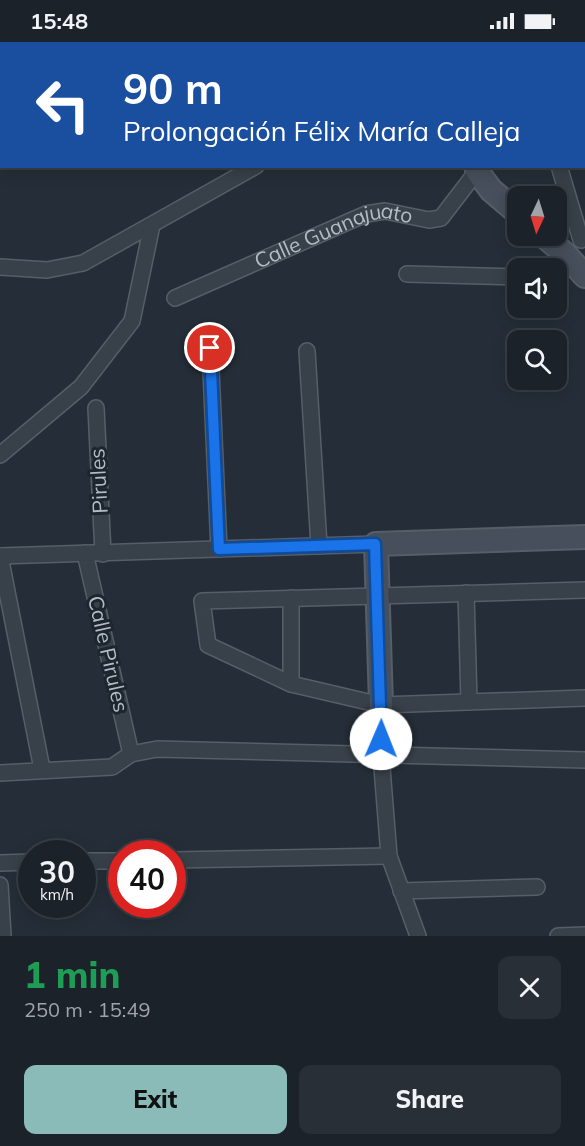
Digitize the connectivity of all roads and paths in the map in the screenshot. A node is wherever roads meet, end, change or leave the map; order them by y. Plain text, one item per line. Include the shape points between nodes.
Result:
1 (252, 168) edge
2 (559, 168) edge
3 (478, 169) edge
4 (507, 204) edge
5 (152, 225) junction
6 (565, 254) edge
7 (0, 267) edge
8 (408, 274) dead end
9 (585, 276) edge
10 (507, 277) edge
11 (175, 298) dead end
12 (210, 348) dead end
13 (307, 351) dead end
14 (96, 408) dead end
15 (0, 456) edge
16 (585, 537) edge
17 (375, 544) junction
18 (319, 546) junction
19 (219, 549) junction
20 (85, 553) junction
21 (102, 554) junction
22 (0, 556) edge
23 (585, 590) edge
24 (466, 593) junction
25 (378, 596) junction
26 (291, 598) junction
27 (291, 684) junction
28 (585, 698) edge
29 (469, 702) junction
30 (381, 705) junction
31 (131, 754) junction
32 (381, 755) junction
33 (585, 760) edge
34 (42, 770) junction
35 (0, 773) edge
36 (388, 856) junction
37 (186, 860) edge
38 (18, 862) edge
39 (0, 863) edge
40 (0, 885) edge
41 (537, 887) dead end
42 (401, 891) junction
43 (585, 935) edge
44 (3, 936) edge
45 (418, 936) edge
46 (558, 936) edge

1 - 5 street
2 - 6 street
3 - 4 street, Calle Guanajuato via 491,190
3 - 11 street, Calle Guanajuato via 441,218 429,220 385,211 366,214
5 - 7 street via 83,263 47,270
5 - 15 street via 132,321 81,387
6 - 9 street
8 - 10 street
12 - 19 street
13 - 18 street
14 - 21 street, Pirules
16 - 17 street
17 - 18 street
17 - 25 street
18 - 19 street
19 - 21 street
20 - 21 street
20 - 22 street
20 - 31 street, Calle Pirules
22 - 34 street
23 - 24 street
24 - 25 street
24 - 29 street
25 - 26 street
25 - 30 street
26 - 27 street
26 - 27 street via 202,601 208,645
27 - 30 street
28 - 29 street
29 - 30 street
30 - 32 street
31 - 32 street via 191,749
31 - 34 street via 112,767
32 - 33 street
32 - 36 street
34 - 35 street
36 - 37 street
36 - 42 street
38 - 39 street
40 - 44 street
41 - 42 street
42 - 45 street
43 - 46 street

